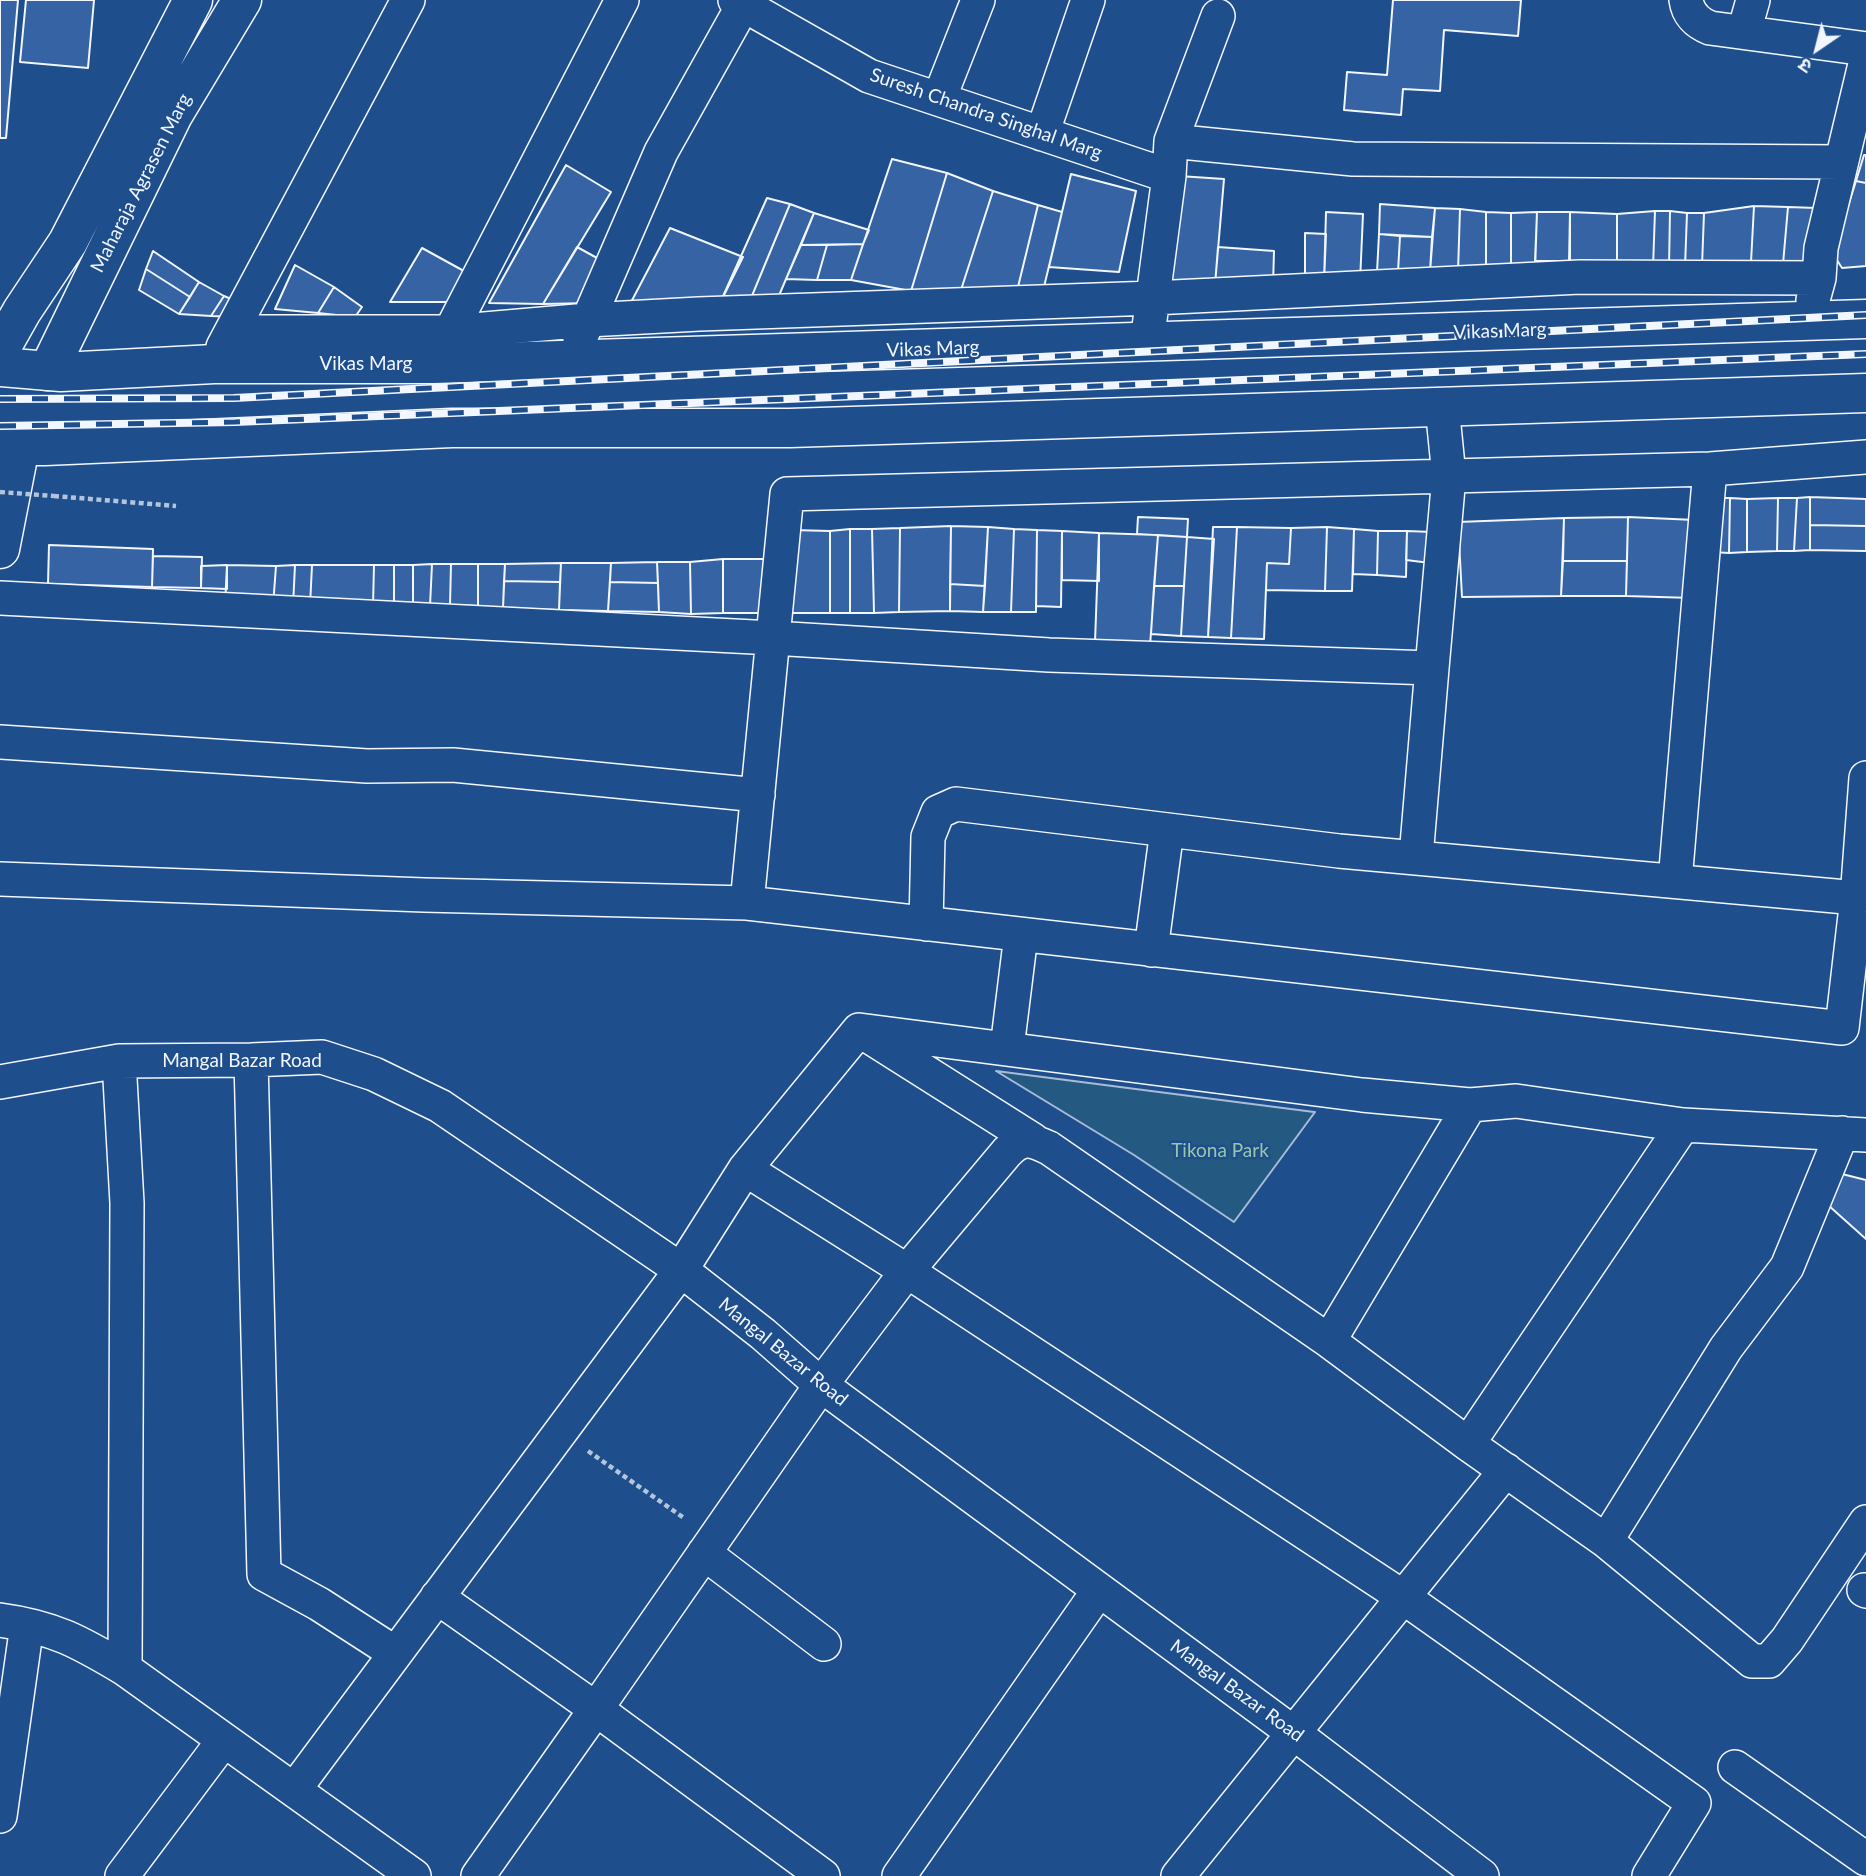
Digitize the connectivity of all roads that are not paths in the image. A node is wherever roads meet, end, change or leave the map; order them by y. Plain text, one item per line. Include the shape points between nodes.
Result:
1 (193, 0) edge
2 (242, 0) edge
3 (408, 0) edge
4 (622, 0) edge
5 (978, 0) edge
6 (1088, 0) edge
7 (1686, 0) edge
8 (1753, 0) edge
9 (741, 2) edge
10 (1218, 16) dead end
11 (1744, 32) junction
12 (1866, 49) edge
13 (1866, 60) edge
14 (939, 99) junction
15 (1042, 134) junction
16 (1171, 141) junction
17 (1841, 162) junction
18 (1169, 176) junction
19 (1819, 278) junction
20 (1153, 298) junction
21 (11, 310) edge
22 (1866, 319) edge
23 (588, 320) junction
24 (1808, 322) junction
25 (1147, 342) junction
26 (223, 348) junction
27 (442, 348) junction
28 (0, 350) edge
29 (570, 360) junction
30 (0, 367) edge
31 (48, 371) junction
32 (1866, 393) edge
33 (1442, 406) junction
34 (10, 446) edge
35 (1866, 457) edge
36 (1710, 469) junction
37 (1448, 476) junction
38 (0, 549) edge
39 (0, 598) edge
40 (773, 638) junction
41 (1432, 668) junction
42 (0, 742) edge
43 (1866, 778) edge
44 (758, 795) junction
45 (1167, 830) junction
46 (1416, 857) junction
47 (0, 879) edge
48 (1675, 881) junction
49 (1857, 898) junction
50 (747, 903) junction
51 (926, 924) junction
52 (1021, 935) junction
53 (1151, 950) junction
54 (1854, 1029) edge
55 (859, 1030) junction
56 (1007, 1048) junction
57 (251, 1060) junction
58 (119, 1062) junction
59 (0, 1082) edge
60 (1469, 1105) junction
61 (1683, 1125) junction
62 (1854, 1134) edge
63 (1033, 1140) junction
64 (745, 1169) junction
65 (681, 1270) junction
66 (907, 1271) junction
67 (1329, 1341) junction
68 (821, 1385) junction
69 (1468, 1444) junction
70 (1506, 1470) junction
71 (1866, 1522) edge
72 (1606, 1541) junction
73 (709, 1546) junction
74 (1099, 1590) junction
75 (437, 1597) junction
76 (1403, 1597) junction
77 (13, 1622) edge
78 (824, 1644) dead end
79 (396, 1653) junction
80 (125, 1669) junction
81 (596, 1709) junction
82 (1295, 1734) junction
83 (224, 1740) junction
84 (1735, 1768) dead end
85 (294, 1790) junction
86 (0, 1816) edge
87 (1866, 1859) edge
88 (122, 1876) edge
89 (414, 1876) edge
90 (478, 1876) edge
91 (823, 1876) edge
92 (899, 1876) edge
93 (1178, 1876) edge
94 (1482, 1876) edge
95 (1649, 1876) edge

1 - 21 main road, Maharaja Agrasen Marg via 68,242
2 - 31 main road, Maharaja Agrasen Marg via 173,115
3 - 26 street
4 - 27 street
5 - 14 street
6 - 15 street
7 - 11 street via 1698,23
8 - 11 street
9 - 14 street, Suresh Chandra Singhal Marg via 869,76
9 - 23 street via 661,152
10 - 16 street
11 - 12 street
13 - 17 street
14 - 15 street, Suresh Chandra Singhal Marg
15 - 18 street, Suresh Chandra Singhal Marg
16 - 17 street via 1353,159
16 - 18 street
17 - 19 street via 1821,248
18 - 20 street
19 - 20 street via 1580,277
19 - 24 street
20 - 23 street
20 - 25 street
21 - 28 main road, Maharaja Agrasen Marg
22 - 24 main road, Vikas Marg
23 - 27 street
23 - 29 street
24 - 25 main road, Vikas Marg
25 - 29 main road, Vikas Marg
26 - 27 main road, Vikas Marg
26 - 31 main road, Vikas Marg
27 - 29 main road, Vikas Marg
30 - 31 main road, Vikas Marg
32 - 33 main road
33 - 34 main road via 790,428 452,428
33 - 37 street
34 - 38 main road
35 - 36 street
36 - 37 street
36 - 48 street
37 - 40 street via 787,494
37 - 41 street
39 - 40 street
40 - 41 street via 1049,655
40 - 44 street
41 - 46 street
42 - 44 street via 367,766 453,765
43 - 49 street
44 - 50 street
45 - 46 street
45 - 51 street via 956,804 938,812 928,837
45 - 53 street
46 - 48 street
47 - 50 street
48 - 49 street
49 - 54 street
50 - 51 street
51 - 52 street
52 - 53 street
52 - 56 street
53 - 54 street
55 - 56 street
55 - 63 street
55 - 64 street
56 - 60 street via 1237,1081
57 - 58 street, Mangal Bazar Road
57 - 65 street, Mangal Bazar Road via 322,1057 374,1074 429,1100
57 - 79 street via 264,1574
58 - 59 street, Mangal Bazar Road
58 - 80 street via 127,1203
60 - 61 street via 1516,1101
60 - 67 street
61 - 62 street
61 - 69 street
62 - 72 street via 1787,1266 1726,1348
63 - 66 street via 1017,1142 1007,1152
63 - 67 street
64 - 65 street
64 - 66 street
65 - 68 street, Mangal Bazar Road
65 - 75 street
66 - 68 street
66 - 76 street
67 - 69 street
68 - 73 street
68 - 74 street, Mangal Bazar Road
69 - 70 street
70 - 72 street
70 - 76 street
71 - 72 street via 1769,1661 1752,1661
73 - 78 street
73 - 81 street
74 - 82 street, Mangal Bazar Road
74 - 92 street
75 - 79 street
75 - 81 street
76 - 82 street
76 - 95 street via 1694,1803
77 - 80 street via 49,1629
77 - 86 street
79 - 85 street
80 - 83 street
81 - 90 street
81 - 91 street
82 - 93 street
82 - 94 street, Mangal Bazar Road
83 - 85 street
83 - 88 street
84 - 87 street
85 - 89 street

